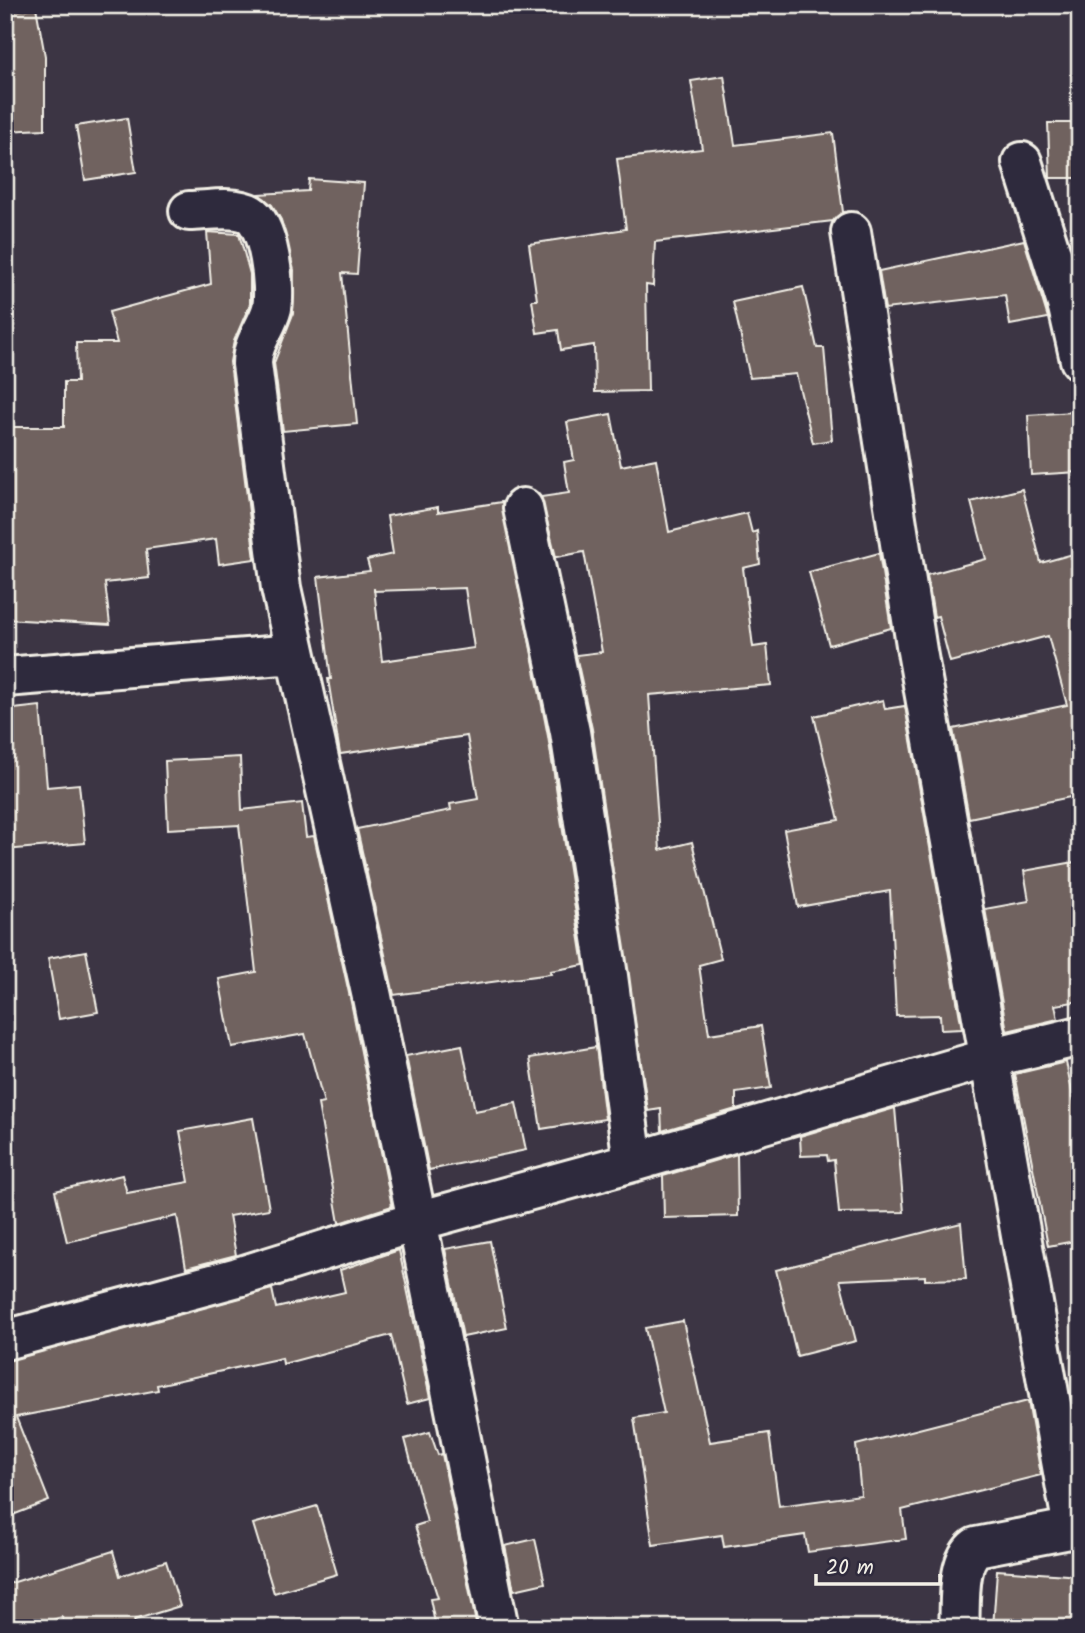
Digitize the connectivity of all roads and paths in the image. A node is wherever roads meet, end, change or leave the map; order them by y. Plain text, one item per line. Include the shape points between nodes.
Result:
1 (1022, 162) dead end
2 (189, 211) dead end
3 (851, 232) dead end
4 (1080, 360) edge
5 (523, 508) dead end
6 (295, 654) junction
7 (5, 677) edge
8 (1080, 1035) edge
9 (989, 1058) junction
10 (633, 1162) junction
11 (418, 1221) junction
12 (5, 1340) edge
13 (1076, 1527) edge
14 (499, 1628) edge
15 (959, 1628) edge

1 - 4 street
2 - 6 street via 250,214 261,226 270,259 273,305 254,345 252,364 281,588
3 - 9 street via 917,651
5 - 10 street via 570,732
6 - 7 street
6 - 11 street
8 - 9 street
9 - 10 street
9 - 13 street
10 - 11 street
11 - 12 street via 238,1277
11 - 14 street
13 - 15 street via 969,1552

